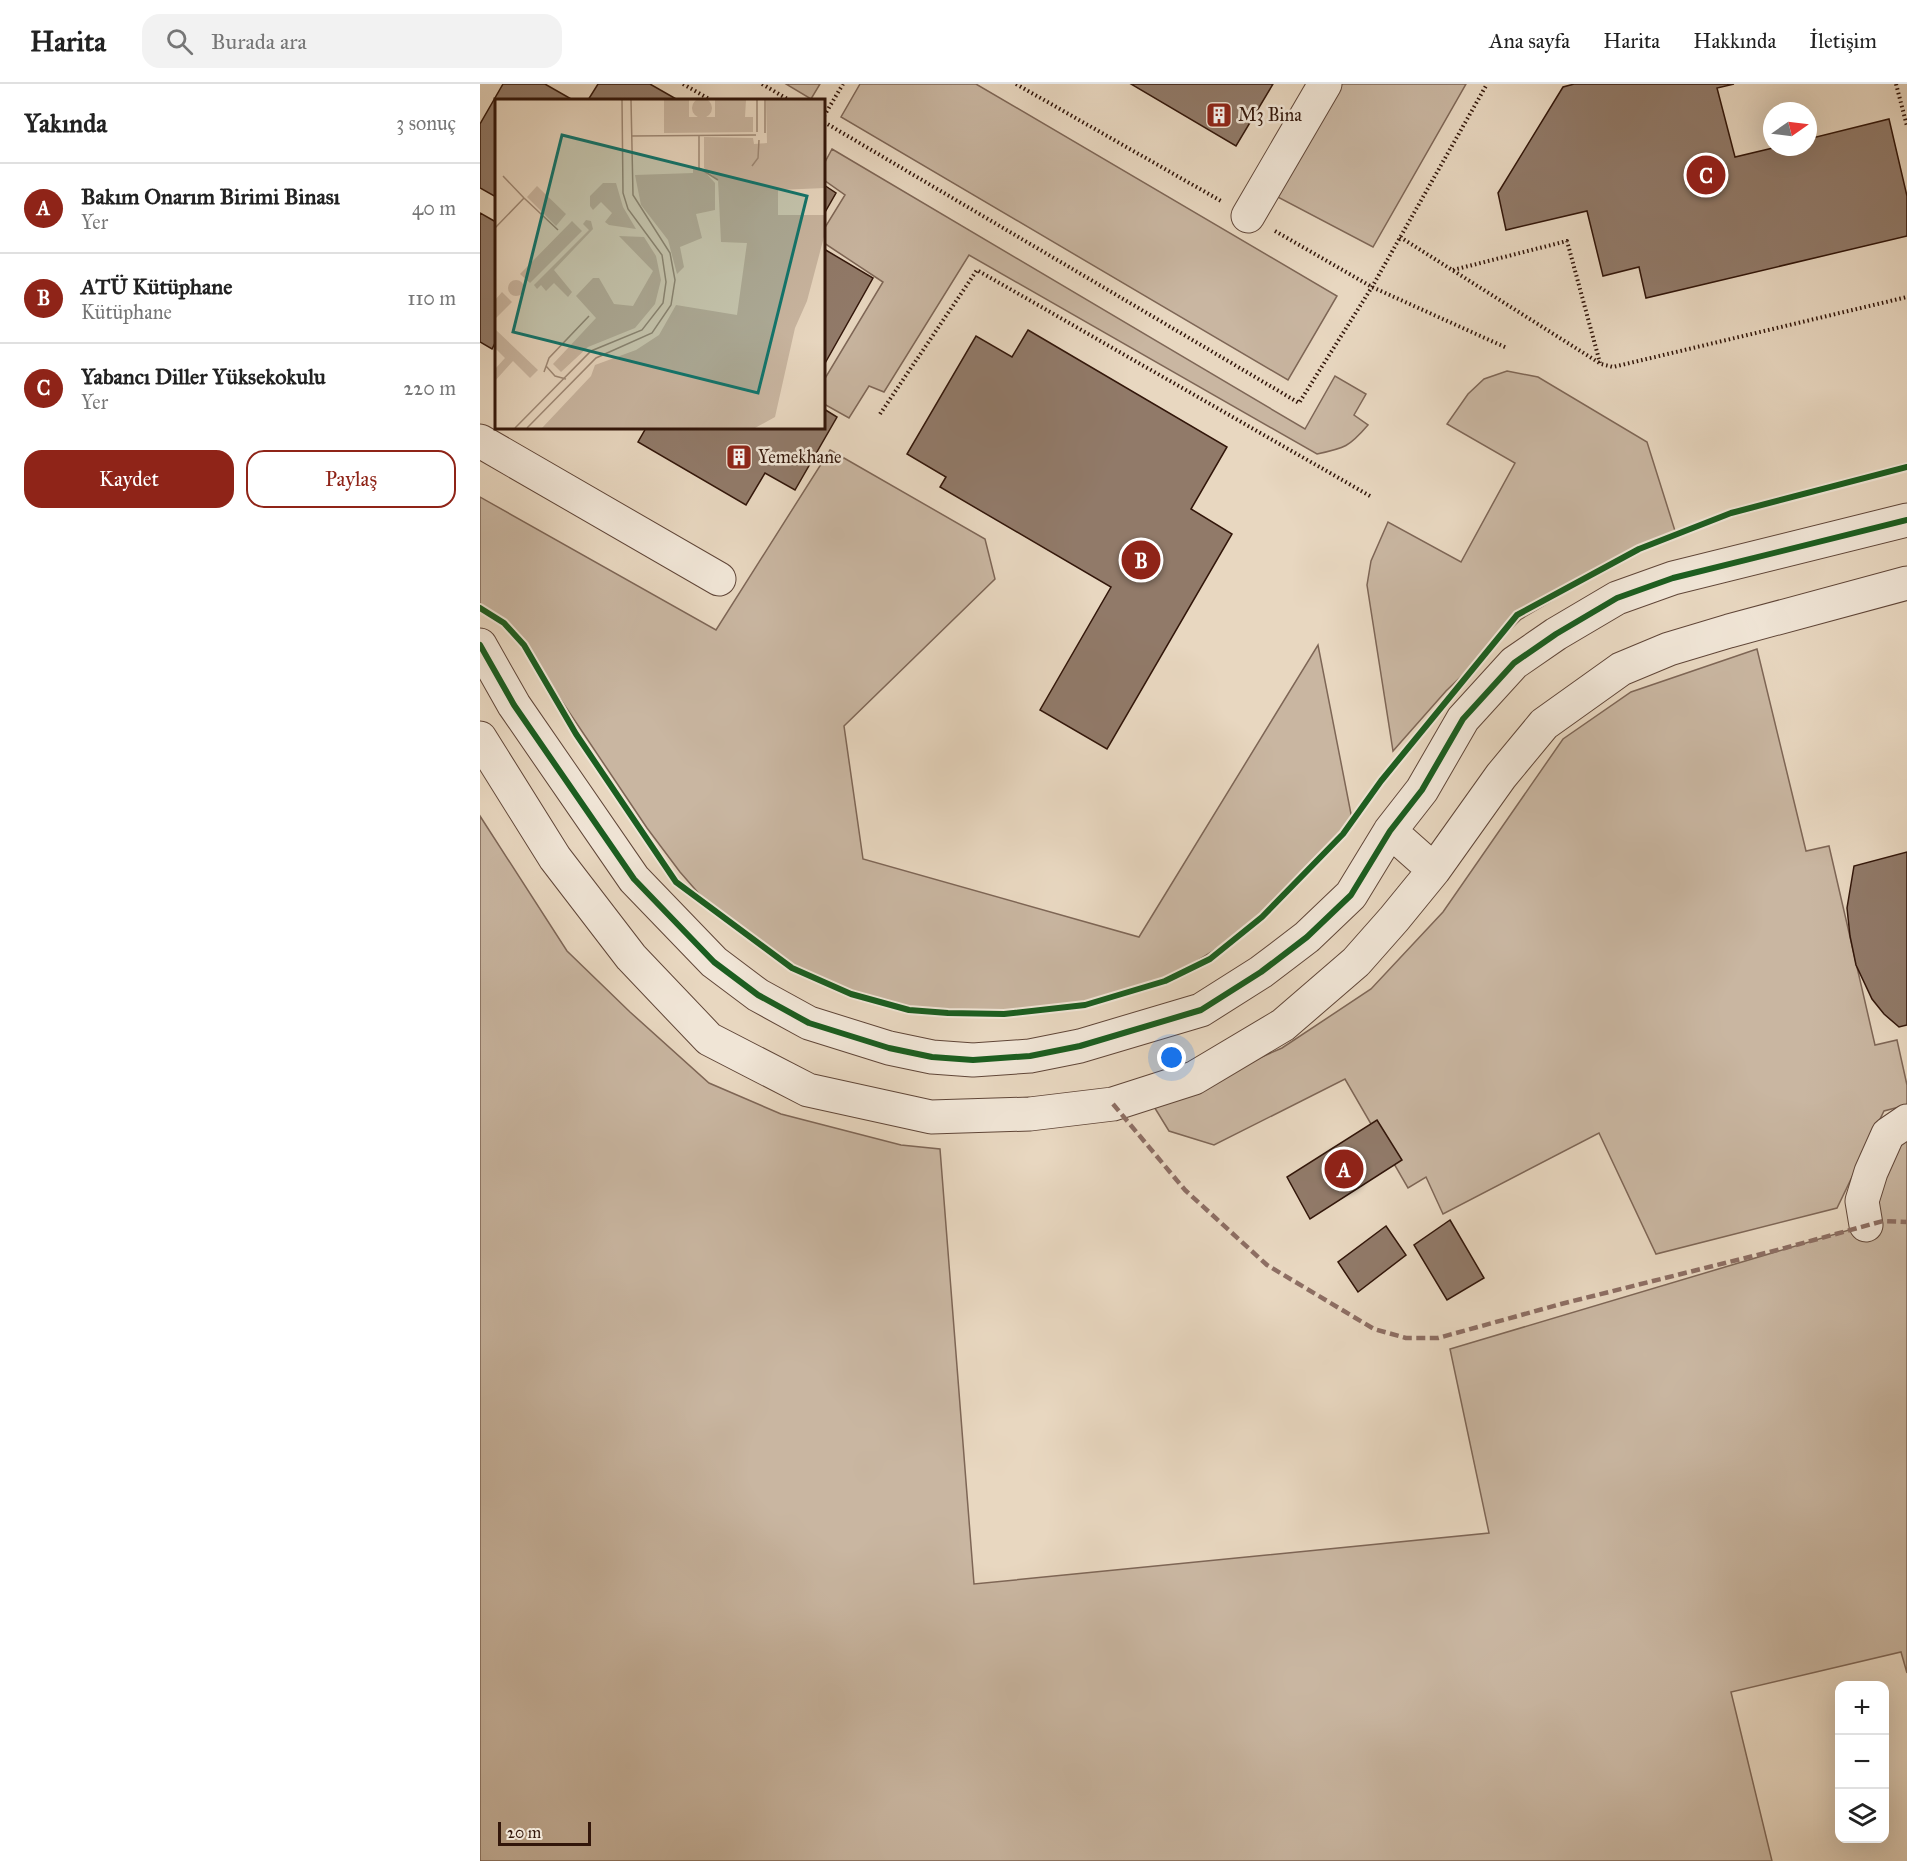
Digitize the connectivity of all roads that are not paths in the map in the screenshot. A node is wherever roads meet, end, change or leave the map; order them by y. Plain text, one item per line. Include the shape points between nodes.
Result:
1 (1325, 84) edge
2 (1248, 216) dead end
3 (480, 441) edge
4 (1907, 520) edge
5 (719, 579) dead end
6 (1907, 583) edge
7 (480, 645) edge
8 (480, 738) edge
9 (1390, 831) junction
10 (1434, 870) junction
11 (1907, 1120) edge
12 (1866, 1225) dead end

1 - 2 street
3 - 5 street
4 - 9 street via 1673,578 1617,598 1556,634 1514,663 1463,719 1422,790
6 - 10 street via 1669,649 1621,669 1544,724 1501,776
7 - 9 street via 521,715 634,879 714,962 758,995 809,1023 932,1057 973,1060 1030,1056 1080,1046 1201,1010 1307,937 1351,894
8 - 10 street via 555,858 631,957 709,1039 808,1090 931,1117 1030,1114 1113,1104 1194,1078 1283,1025 1356,962
9 - 10 street
11 - 12 street via 1888,1134 1871,1172 1862,1201

